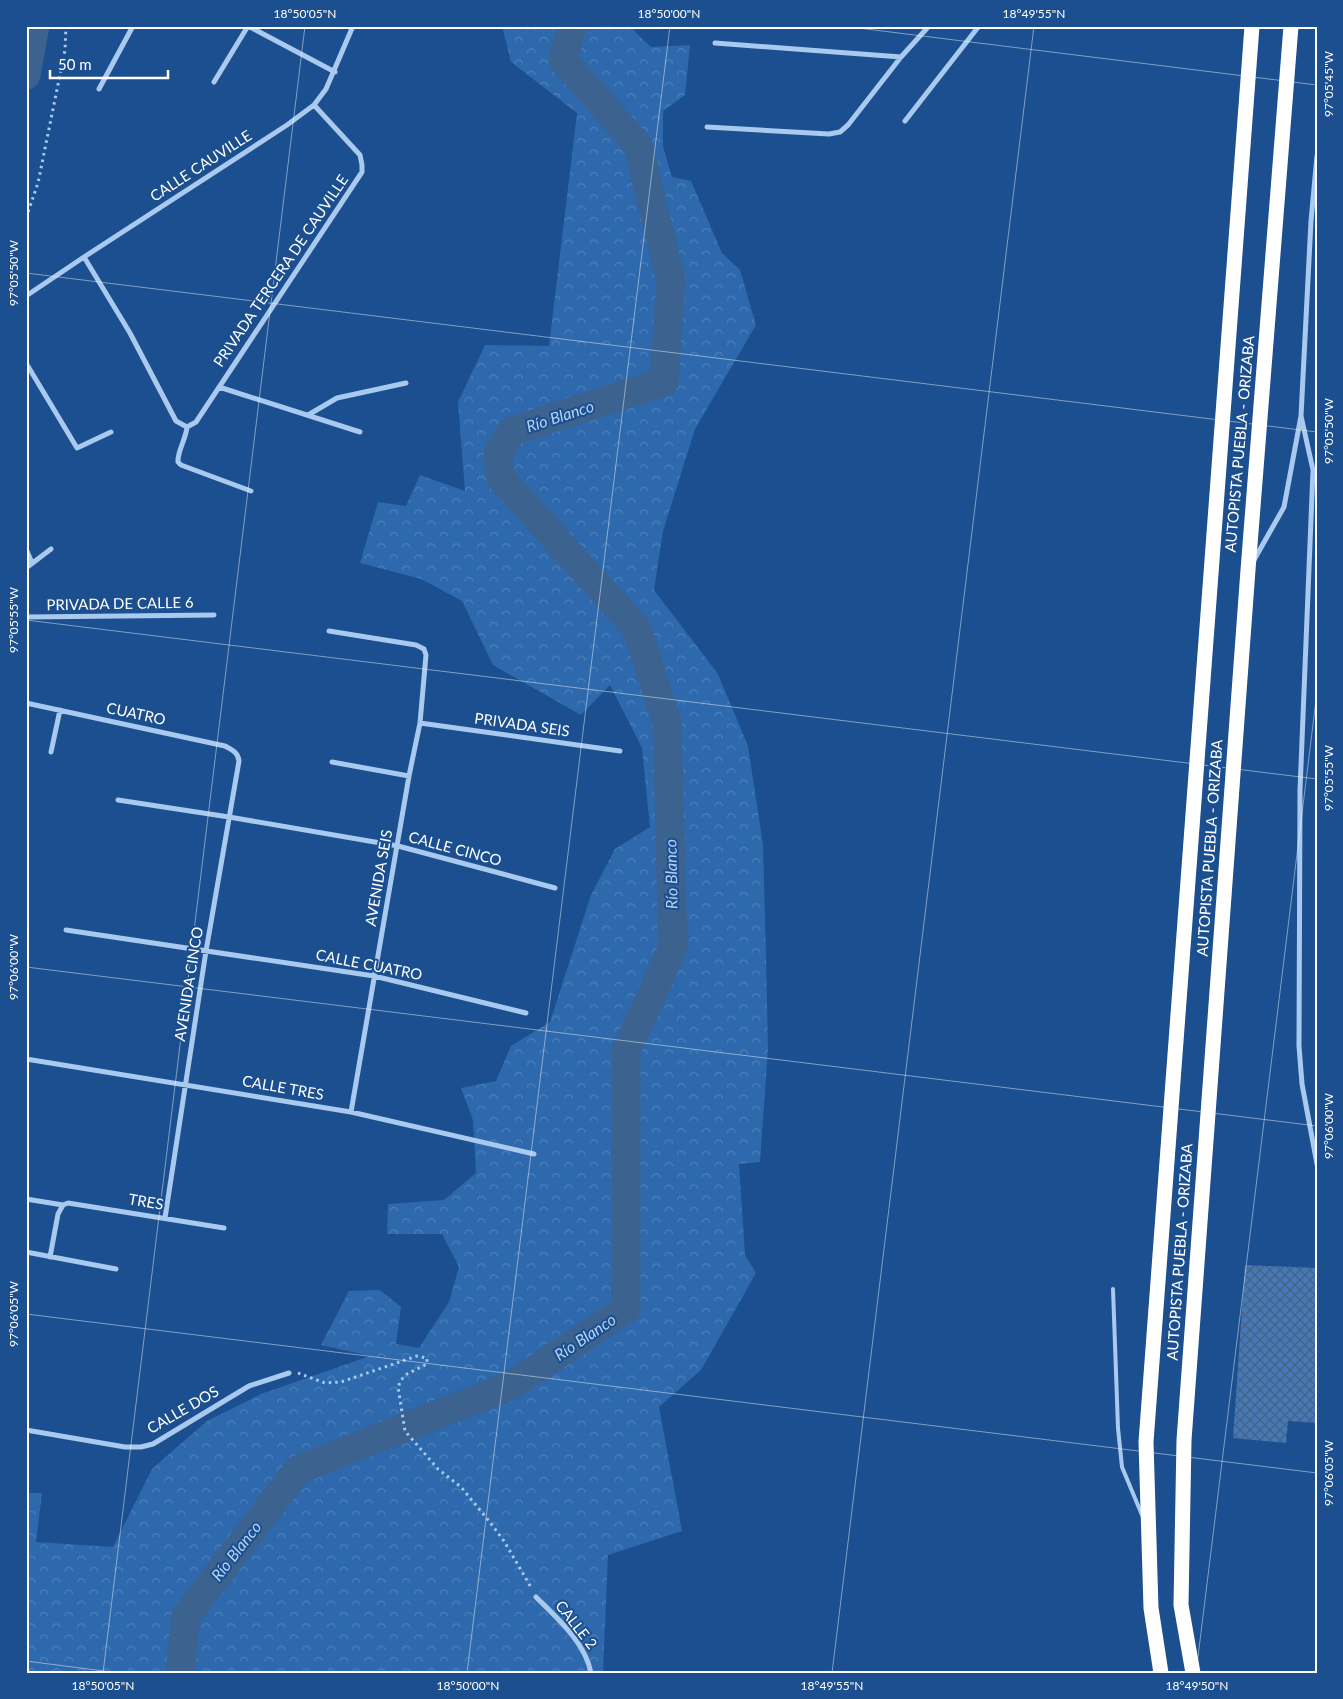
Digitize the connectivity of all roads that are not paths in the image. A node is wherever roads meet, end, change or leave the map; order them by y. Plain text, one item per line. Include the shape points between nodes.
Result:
1 (133, 26) edge
2 (248, 26) edge
3 (353, 26) edge
4 (929, 26) edge
5 (979, 26) edge
6 (1252, 26) edge
7 (1291, 26) edge
8 (715, 43) dead end
9 (901, 57) junction
10 (334, 72) junction
11 (214, 82) dead end
12 (99, 89) dead end
13 (314, 105) junction
14 (905, 121) dead end
15 (707, 127) dead end
16 (1317, 156) edge
17 (1317, 202) edge
18 (1311, 221) junction
19 (84, 257) junction
20 (26, 296) edge
21 (26, 363) edge
22 (406, 383) dead end
23 (219, 387) junction
24 (308, 415) junction
25 (1301, 416) junction
26 (187, 427) junction
27 (111, 432) dead end
28 (360, 432) dead end
29 (251, 491) dead end
30 (26, 549) edge
31 (51, 550) dead end
32 (32, 564) junction
33 (26, 568) edge
34 (1248, 570) junction
35 (214, 615) dead end
36 (26, 618) edge
37 (329, 631) dead end
38 (26, 703) edge
39 (60, 710) junction
40 (420, 723) junction
41 (620, 751) dead end
42 (52, 752) dead end
43 (238, 755) joint
44 (332, 762) dead end
45 (409, 776) junction
46 (118, 800) dead end
47 (229, 817) junction
48 (398, 846) junction
49 (555, 888) dead end
50 (66, 930) dead end
51 (206, 950) junction
52 (374, 976) junction
53 (526, 1013) dead end
54 (26, 1059) edge
55 (186, 1085) junction
56 (350, 1112) junction
57 (534, 1154) dead end
58 (1317, 1164) edge
59 (26, 1199) edge
60 (63, 1205) junction
61 (165, 1218) junction
62 (224, 1228) dead end
63 (26, 1252) edge
64 (50, 1256) junction
65 (116, 1269) dead end
66 (1113, 1289) dead end
67 (289, 1373) road end
68 (26, 1430) edge
69 (1149, 1531) junction
70 (536, 1597) road end
71 (592, 1673) edge
72 (1161, 1673) edge
73 (1193, 1673) edge

1 - 12 street
2 - 10 street
2 - 11 street
3 - 10 street, CALLE CAUVILLE
4 - 9 street
5 - 14 street
6 - 69 highway, AUTOPISTA PUEBLA - ORIZABA via 1146,1442
7 - 34 highway, AUTOPISTA PUEBLA - ORIZABA
8 - 9 street
9 - 15 street via 840,132
10 - 13 street, CALLE CAUVILLE
13 - 19 street, CALLE CAUVILLE via 287,126
13 - 23 street, PRIVADA TERCERA DE CAUVILLE via 360,155 362,172
16 - 18 street
17 - 18 street
18 - 25 street
19 - 20 street, CALLE CAUVILLE
19 - 26 street via 130,333 176,422
21 - 27 street via 77,448
22 - 24 street via 337,398
23 - 24 street, PRIVADA TERCERA DE CAUVILLE
23 - 26 street via 196,422
24 - 28 street, PRIVADA TERCERA DE CAUVILLE
25 - 34 street via 1284,507
25 - 58 street via 1313,470 1300,790 1299,1046 1302,1084
26 - 29 street via 178,462
30 - 32 street
31 - 32 street
32 - 33 street
34 - 73 highway, AUTOPISTA PUEBLA - ORIZABA via 1184,1440 1181,1604
35 - 36 street, PRIVADA DE CALLE 6
37 - 40 street, AVENIDA SEIS via 424,649
38 - 39 street, CUATRO
39 - 42 street
39 - 43 street, CUATRO via 225,746
40 - 41 street, PRIVADA SEIS
40 - 45 street, AVENIDA SEIS
43 - 47 street, AVENIDA CINCO
44 - 45 street
45 - 48 street, AVENIDA SEIS
46 - 47 street, CALLE CINCO
47 - 48 street, CALLE CINCO
47 - 51 street, AVENIDA CINCO
48 - 49 street, CALLE CINCO
48 - 52 street, AVENIDA SEIS
50 - 51 street, CALLE CUATRO
51 - 52 street, CALLE CUATRO
51 - 55 street, AVENIDA CINCO
52 - 53 street, CALLE CUATRO
52 - 56 street, AVENIDA SEIS
54 - 55 street, CALLE TRES
55 - 56 street, CALLE TRES
55 - 61 street, AVENIDA CINCO
56 - 57 street, CALLE TRES
59 - 60 street, TRES
60 - 61 street, TRES via 86,1205
60 - 64 street via 58,1214
61 - 62 street, TRES
63 - 64 street
64 - 65 street
66 - 69 lane via 1122,1467
67 - 68 street, CALLE DOS via 249,1386 153,1444 125,1447
69 - 72 highway, AUTOPISTA PUEBLA - ORIZABA via 1152,1608
70 - 71 street, CALLE 2 via 580,1647

